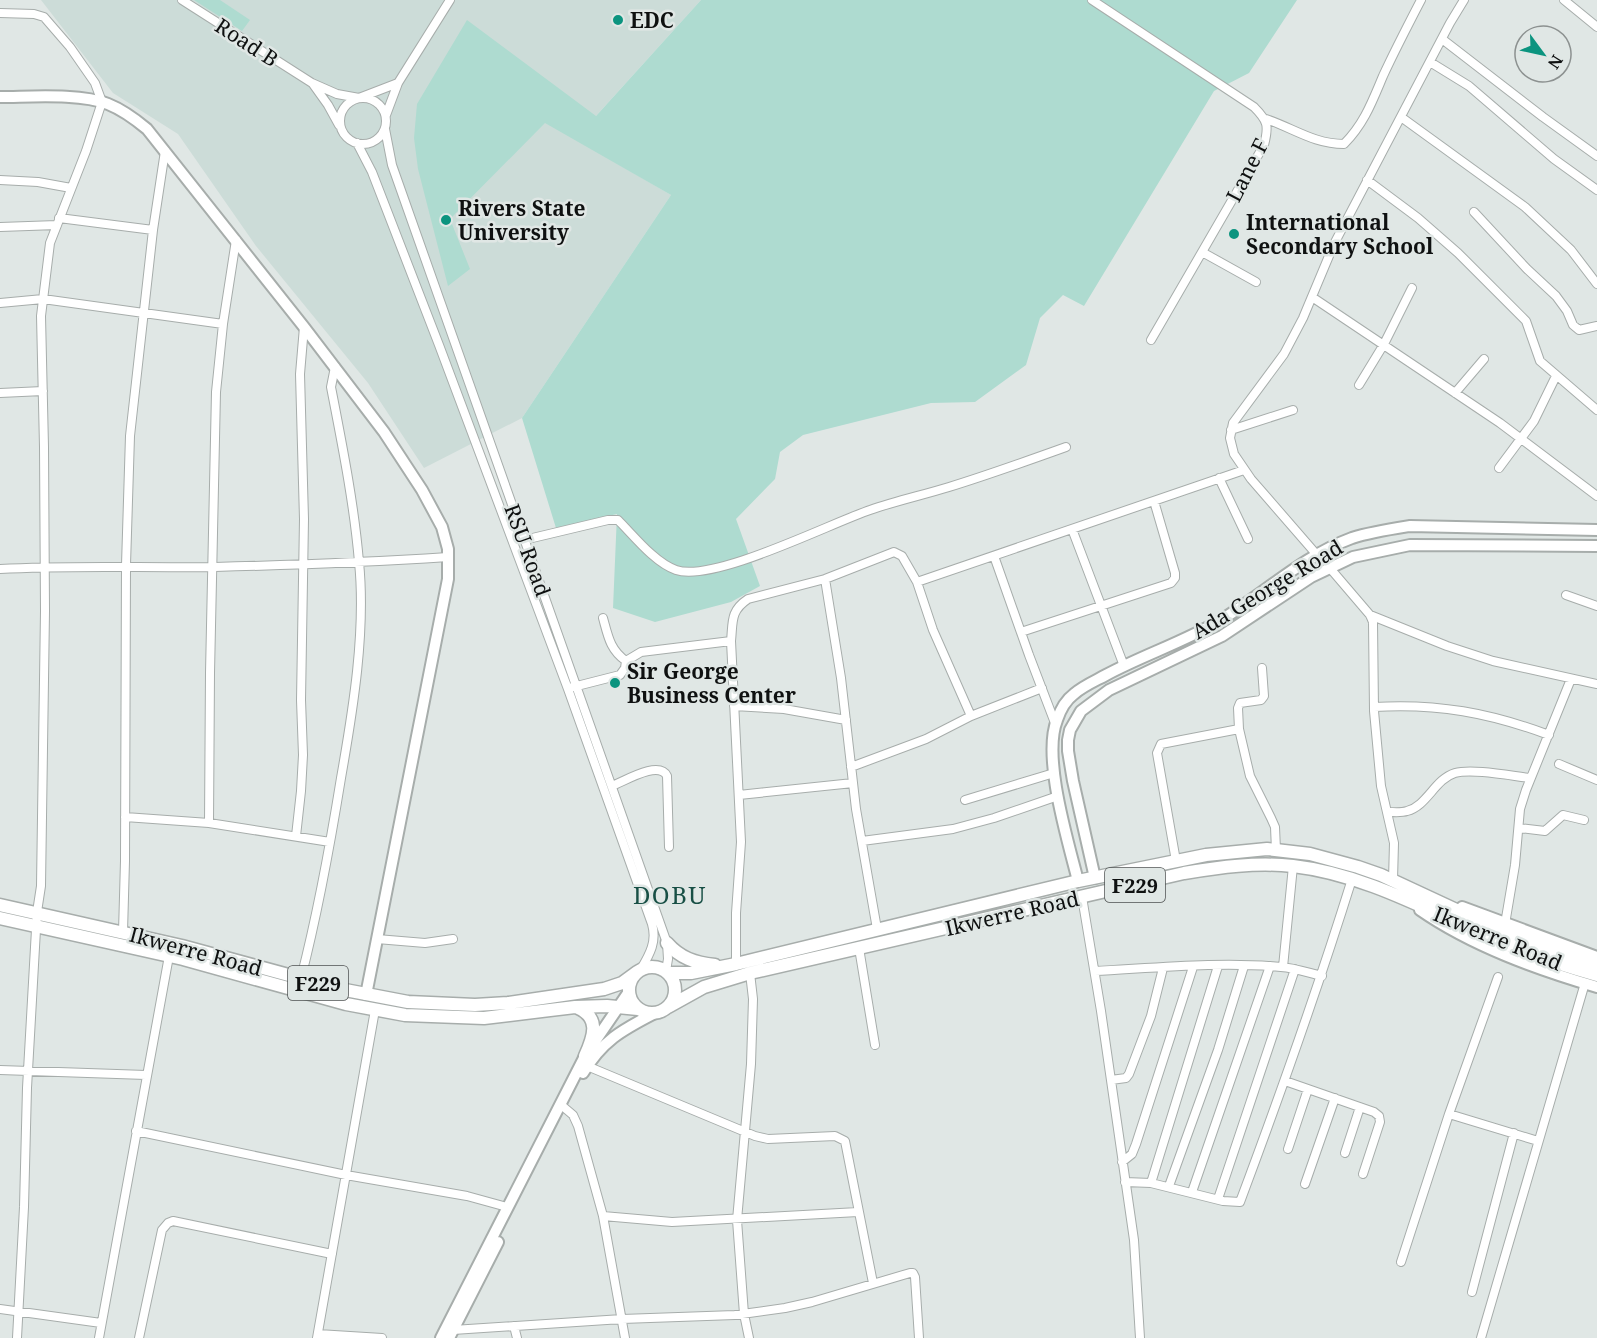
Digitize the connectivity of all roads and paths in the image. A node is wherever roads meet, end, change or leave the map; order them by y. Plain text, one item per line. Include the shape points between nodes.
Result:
1 (182, 0) edge
2 (450, 0) edge
3 (1092, 0) edge
4 (1421, 0) edge
5 (1464, 0) edge
6 (1564, 0) edge
7 (0, 13) edge
8 (1597, 27) edge
9 (1442, 39) junction
10 (1430, 62) junction
11 (312, 83) junction
12 (398, 83) junction
13 (0, 97) edge
14 (359, 98) junction
15 (102, 102) junction
16 (386, 115) junction
17 (1401, 117) junction
18 (1266, 119) junction
19 (385, 129) junction
20 (342, 130) junction
21 (357, 143) junction
22 (165, 151) junction
23 (1597, 156) edge
24 (0, 180) edge
25 (1367, 180) junction
26 (71, 188) junction
27 (1597, 190) edge
28 (1474, 212) dead end
29 (58, 221) junction
30 (0, 227) edge
31 (153, 230) junction
32 (236, 240) junction
33 (1202, 252) junction
34 (1256, 282) dead end
35 (1597, 284) edge
36 (1412, 288) dead end
37 (1312, 297) junction
38 (43, 299) junction
39 (0, 303) edge
40 (145, 314) junction
41 (223, 324) junction
42 (1597, 326) edge
43 (304, 327) junction
44 (1151, 340) dead end
45 (1384, 344) junction
46 (1484, 359) dead end
47 (335, 367) junction
48 (1556, 376) junction
49 (1359, 385) dead end
50 (43, 391) junction
51 (0, 393) edge
52 (1455, 393) junction
53 (1293, 410) dead end
54 (1597, 410) edge
55 (1231, 430) junction
56 (1522, 440) junction
57 (1066, 447) dead end
58 (1499, 468) dead end
59 (1244, 470) junction
60 (1219, 478) junction
61 (1597, 496) edge
62 (1154, 501) junction
63 (1072, 529) junction
64 (1597, 530) edge
65 (1248, 539) dead end
66 (524, 540) junction
67 (1597, 546) edge
68 (1317, 555) junction
69 (994, 556) junction
70 (448, 557) junction
71 (359, 562) junction
72 (303, 564) junction
73 (44, 566) junction
74 (126, 566) junction
75 (212, 567) junction
76 (1329, 567) junction
77 (0, 569) edge
78 (825, 579) junction
79 (916, 582) junction
80 (1566, 595) dead end
81 (1101, 606) junction
82 (1597, 606) edge
83 (1370, 615) junction
84 (603, 618) dead end
85 (1021, 632) junction
86 (731, 642) junction
87 (626, 661) junction
88 (1124, 666) junction
89 (1262, 668) dead end
90 (1571, 679) junction
91 (1597, 684) edge
92 (572, 687) junction
93 (1042, 688) junction
94 (734, 706) junction
95 (1374, 707) junction
96 (971, 716) junction
97 (846, 720) junction
98 (1055, 723) junction
99 (1239, 729) junction
100 (1549, 735) junction
101 (1559, 764) dead end
102 (851, 767) junction
103 (1054, 773) junction
104 (1530, 778) junction
105 (1597, 780) edge
106 (853, 783) junction
107 (612, 786) junction
108 (739, 795) junction
109 (1058, 796) junction
110 (965, 800) dead end
111 (1388, 812) junction
112 (125, 818) junction
113 (1584, 820) dead end
114 (209, 823) junction
115 (1519, 828) junction
116 (296, 836) junction
117 (862, 841) junction
118 (330, 842) junction
119 (669, 847) dead end
120 (1276, 850) junction
121 (1176, 861) junction
122 (1293, 866) junction
123 (1095, 878) junction
124 (1352, 879) junction
125 (1393, 880) junction
126 (1078, 881) junction
127 (1082, 897) junction
128 (1433, 900) junction
129 (1408, 901) junction
130 (0, 905) edge
131 (37, 912) junction
132 (0, 918) edge
133 (1505, 924) junction
134 (36, 925) junction
135 (877, 929) junction
136 (123, 932) junction
137 (377, 939) junction
138 (453, 939) dead end
139 (667, 943) junction
140 (859, 948) junction
141 (169, 956) junction
142 (1597, 957) edge
143 (732, 965) junction
144 (1597, 965) edge
145 (1218, 966) junction
146 (1244, 966) junction
147 (1270, 966) junction
148 (1193, 967) junction
149 (1283, 967) junction
150 (1164, 968) junction
151 (1295, 969) junction
152 (639, 970) junction
153 (1095, 971) junction
154 (667, 972) junction
155 (750, 973) junction
156 (1597, 975) edge
157 (1322, 976) junction
158 (1498, 977) dead end
159 (301, 978) junction
160 (1585, 983) junction
161 (1597, 987) edge
162 (628, 993) junction
163 (366, 994) junction
164 (575, 1007) junction
165 (620, 1007) junction
166 (668, 1007) junction
167 (638, 1009) junction
168 (375, 1010) junction
169 (653, 1014) junction
170 (874, 1045) dead end
171 (586, 1061) junction
172 (0, 1070) edge
173 (28, 1071) junction
174 (146, 1075) junction
175 (1111, 1080) junction
176 (1285, 1081) junction
177 (1308, 1089) junction
178 (1335, 1098) junction
179 (562, 1106) junction
180 (1360, 1107) junction
181 (1449, 1114) junction
182 (136, 1131) junction
183 (744, 1132) junction
184 (1514, 1133) junction
185 (1538, 1141) junction
186 (1288, 1149) dead end
187 (1345, 1153) dead end
188 (1122, 1162) junction
189 (346, 1174) junction
190 (1363, 1174) dead end
191 (1125, 1182) junction
192 (1151, 1183) junction
193 (1305, 1185) dead end
194 (1169, 1186) junction
195 (1192, 1192) junction
196 (1218, 1199) junction
197 (507, 1207) junction
198 (858, 1212) junction
199 (603, 1216) junction
200 (737, 1220) junction
201 (332, 1254) junction
202 (1401, 1263) dead end
203 (873, 1283) junction
204 (1472, 1292) dead end
205 (0, 1308) edge
206 (19, 1312) junction
207 (744, 1314) junction
208 (622, 1319) junction
209 (102, 1323) junction
210 (514, 1326) junction
211 (471, 1329) junction
212 (451, 1334) edge
213 (317, 1336) edge
214 (17, 1338) edge
215 (99, 1338) edge
216 (139, 1338) edge
217 (382, 1338) edge
218 (441, 1338) edge
219 (473, 1338) edge
220 (517, 1338) edge
221 (625, 1338) edge
222 (749, 1338) edge
223 (919, 1338) edge
224 (1140, 1338) edge
225 (1481, 1338) edge

1 - 11 street, Road B
2 - 12 street
3 - 18 street, Lane F via 1254,106
4 - 18 street via 1373,102 1357,131 1344,144 1305,138
5 - 9 street
6 - 8 street
7 - 15 street via 44,17 89,74
9 - 10 street
9 - 23 street
10 - 17 street
10 - 27 street via 1469,86 1554,159
11 - 14 street
11 - 20 street
12 - 14 street
12 - 16 street
13 - 15 street
14 - 16 street via 373,99
14 - 20 street via 343,110
15 - 22 street via 126,112
15 - 26 street
16 - 19 street
17 - 25 street
17 - 35 street via 1525,207 1571,250
18 - 33 street, Lane F via 1264,145
19 - 21 street via 370,143
19 - 66 street, RSU Road via 392,165
20 - 21 street
21 - 92 street, RSU Road via 372,172
22 - 31 street
22 - 32 street
24 - 26 street
25 - 37 street
25 - 48 street via 1458,253 1526,321 1540,361
26 - 29 street
28 - 42 street via 1556,296 1573,325 1579,330
29 - 30 street
29 - 31 street
29 - 38 street via 50,243
31 - 40 street
32 - 41 street
32 - 43 street
33 - 34 street
33 - 44 street, Lane F
36 - 45 street
37 - 45 street
37 - 55 street via 1284,354 1241,410
38 - 39 street
38 - 40 street
38 - 50 street
40 - 41 street
40 - 74 street via 130,436
41 - 75 street via 216,392
43 - 47 street
43 - 72 street via 300,374
45 - 49 street
45 - 52 street
46 - 52 street
47 - 70 street via 422,490 442,528
47 - 71 street via 331,387
48 - 54 street
48 - 56 street
50 - 51 street
50 - 73 street
52 - 56 street
53 - 55 street
55 - 59 street via 1234,454
56 - 58 street
56 - 61 street
57 - 66 street via 869,510 719,567 692,572 676,570 661,562 618,520
59 - 60 street
59 - 68 street
60 - 62 street
60 - 65 street
62 - 63 street
62 - 81 street via 1175,578 1171,583
63 - 69 street
63 - 81 street
64 - 68 street, Ada George Road via 1410,526 1352,538
66 - 92 street, RSU Road
67 - 76 street, Ada George Road via 1410,545 1353,557
68 - 88 street, Ada George Road via 1220,620
69 - 79 street
69 - 85 street
70 - 71 street
70 - 137 street via 448,579
71 - 72 street
71 - 118 street via 356,684
72 - 75 street
72 - 116 street via 303,754
73 - 74 street
73 - 77 street
73 - 131 street via 41,886
74 - 75 street
74 - 112 street
75 - 114 street
76 - 83 street
76 - 123 street, Ada George Road via 1222,636 1109,690 1081,711 1070,730 1068,751
78 - 79 street via 894,552 902,556
78 - 86 street via 748,598 738,605 733,616
78 - 97 street
79 - 96 street
80 - 82 street
81 - 85 street
81 - 88 street
83 - 90 street via 1493,661
83 - 95 street
84 - 87 street via 610,645
85 - 93 street
86 - 87 street via 641,652
86 - 94 street
87 - 92 street via 620,675
88 - 98 street, Ada George Road via 1073,695
89 - 99 street via 1264,696 1262,700 1240,704
90 - 91 street
90 - 100 street
92 - 107 street, RSU Road
92 - 152 street, RSU Road via 654,932 652,950
93 - 96 street
93 - 98 street
94 - 97 street via 784,709
94 - 108 street
95 - 100 street via 1432,706 1475,712
95 - 111 street via 1381,786
96 - 102 street via 926,739
97 - 102 street
98 - 103 street, Ada George Road via 1051,747
99 - 120 street via 1250,776 1275,827
99 - 121 street via 1161,744 1157,749
100 - 104 street
101 - 105 street
102 - 106 street
103 - 109 street, Ada George Road
103 - 110 street
104 - 111 street via 1456,773 1408,811
104 - 115 street via 1520,809
106 - 108 street
106 - 117 street
107 - 119 street via 650,770 665,772
107 - 139 street, RSU Road
108 - 143 street via 741,842
109 - 117 street via 953,829
109 - 126 street, Ada George Road
111 - 125 street via 1394,843
112 - 114 street
112 - 136 street
113 - 115 street via 1563,815 1545,831
114 - 116 street
115 - 133 street
116 - 118 street
117 - 135 street
118 - 159 street
120 - 121 main road, Ikwerre Road / F229 via 1227,852
120 - 125 main road, Ikwerre Road / F229 via 1334,859
121 - 123 main road, Ikwerre Road / F229
122 - 124 main road, Ikwerre Road / F229
122 - 127 main road, Ikwerre Road / F229 via 1223,867
122 - 149 street
123 - 126 main road, Ikwerre Road / F229
124 - 129 main road, Ikwerre Road / F229
124 - 157 street
125 - 128 main road, Ikwerre Road / F229
126 - 135 main road, Ikwerre Road / F229
127 - 140 main road, Ikwerre Road / F229
127 - 153 street
128 - 133 street
128 - 144 main road, Ikwerre Road / F229 via 1529,943
129 - 156 main road, Ikwerre Road / F229 via 1513,947
129 - 160 street via 1461,935
130 - 131 main road, Ikwerre Road / F229
131 - 134 street
131 - 136 main road, Ikwerre Road / F229
132 - 134 main road, Ikwerre Road / F229
133 - 142 street
134 - 141 main road, Ikwerre Road / F229
134 - 173 street
135 - 143 main road, Ikwerre Road / F229
136 - 159 main road, Ikwerre Road / F229
137 - 138 street via 425,943
137 - 163 street
139 - 143 main road via 683,958
139 - 154 street, RSU Road
140 - 155 main road, Ikwerre Road / F229
140 - 170 street
141 - 168 main road, Ikwerre Road / F229
141 - 174 street
143 - 154 main road, Ikwerre Road / F229 via 691,973
145 - 146 street
145 - 148 street
145 - 192 street
146 - 147 street
146 - 194 street
147 - 149 street
147 - 195 street
148 - 150 street
148 - 188 street via 1136,1144
149 - 151 street
150 - 153 street
150 - 175 street via 1130,1074
151 - 157 street
151 - 196 street
152 - 154 main road, F229 via 655,967
152 - 162 main road via 631,978
152 - 163 main road, Ikwerre Road / F229 via 622,983 604,989 508,1003 442,1005
153 - 175 street
154 - 166 main road via 675,986
155 - 166 main road, Ikwerre Road / F229 via 704,987
155 - 183 street via 751,1064
157 - 176 street
158 - 181 street
159 - 163 main road, Ikwerre Road / F229
160 - 161 street
160 - 185 street
162 - 165 street
162 - 167 main road
164 - 165 main road, Ikwerre Road / F229
164 - 168 main road, Ikwerre Road / F229 via 484,1018
164 - 171 main road via 587,1013 593,1024
165 - 167 main road, Ikwerre Road / F229
165 - 171 street
166 - 169 main road, F229
167 - 169 main road, F229
168 - 189 street
169 - 171 street via 610,1039
171 - 179 street
171 - 183 street
172 - 173 street
173 - 174 street
173 - 206 street
174 - 182 street
175 - 188 street
176 - 177 street
176 - 196 street via 1240,1202
177 - 178 street
177 - 186 street
178 - 180 street
178 - 193 street
179 - 197 street
179 - 199 street via 578,1126
179 - 212 street
180 - 187 street
180 - 190 street via 1374,1112 1380,1122
181 - 184 street
181 - 202 street
182 - 189 street
182 - 209 street
183 - 198 street via 768,1139 841,1137 845,1141
183 - 200 street
184 - 185 street
184 - 204 street
185 - 225 street
188 - 191 street
189 - 197 street
189 - 201 street
191 - 192 street
191 - 224 street via 1134,1240
192 - 194 street
194 - 195 street
195 - 196 street
197 - 218 street
198 - 200 street
198 - 203 street
199 - 200 street via 672,1222
199 - 208 street
200 - 207 street
201 - 213 street
201 - 216 street via 168,1222 162,1230
203 - 207 street via 812,1302
203 - 223 street via 913,1273
205 - 206 street
206 - 209 street
206 - 214 street
207 - 208 street
207 - 222 street
208 - 210 street
208 - 221 street
209 - 215 street
210 - 211 street
210 - 220 street
211 - 212 street
211 - 219 street
213 - 217 street

